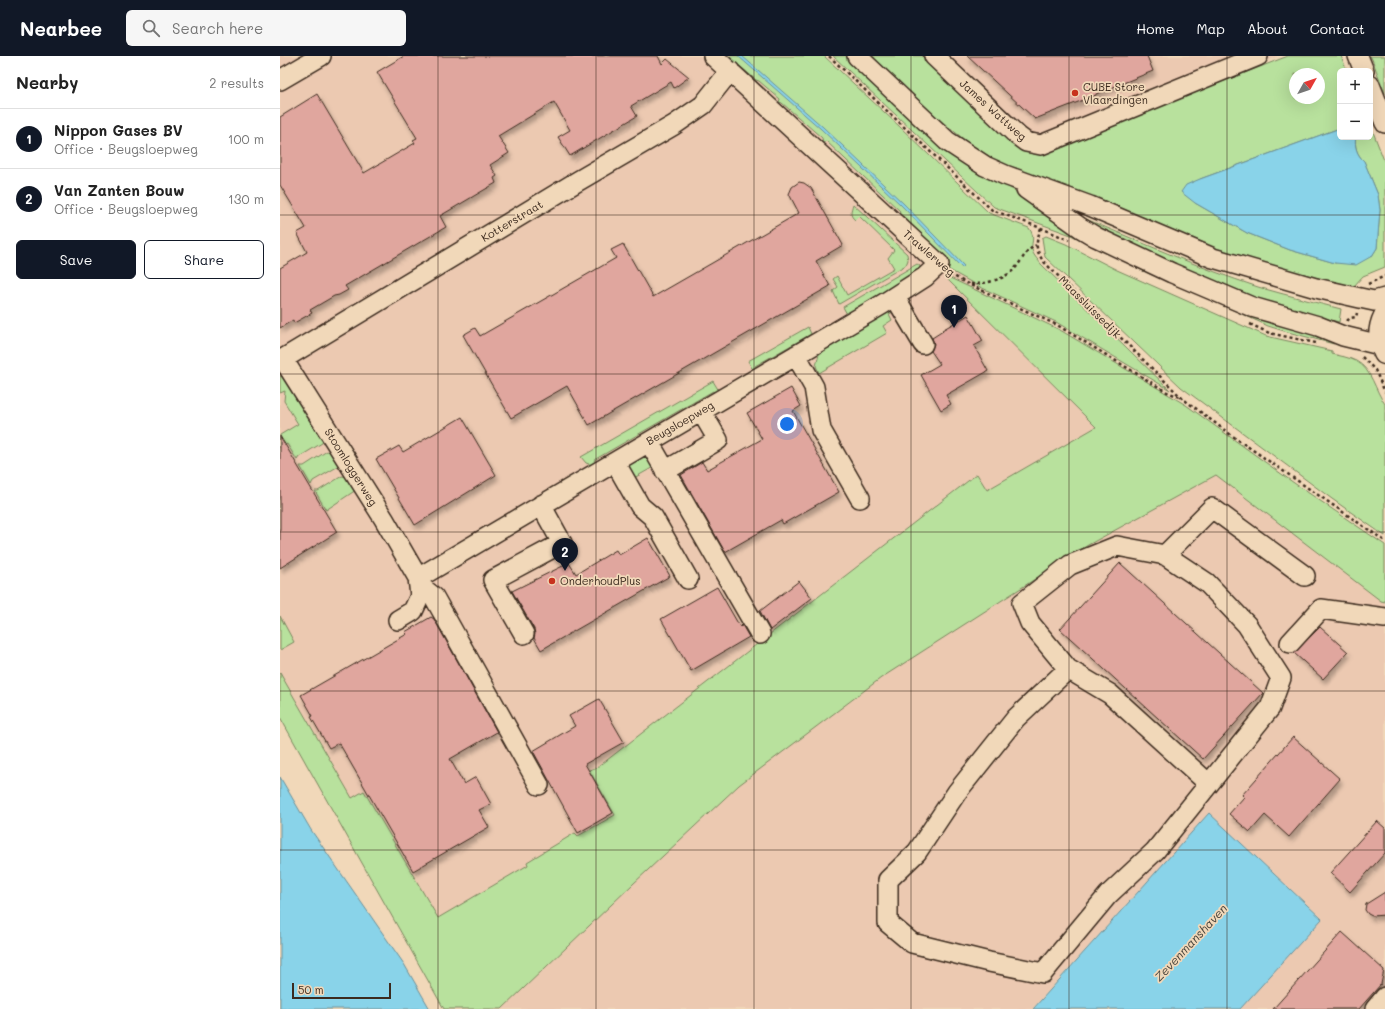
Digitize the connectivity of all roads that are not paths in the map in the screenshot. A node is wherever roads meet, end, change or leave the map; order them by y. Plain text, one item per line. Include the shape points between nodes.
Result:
1 (321, 56) edge
2 (713, 56) edge
3 (857, 56) edge
4 (934, 56) edge
5 (1258, 56) edge
6 (1358, 56) edge
7 (1363, 68) edge
8 (730, 71) junction
9 (280, 80) edge
10 (1373, 93) edge
11 (1385, 123) edge
12 (1005, 175) junction
13 (939, 264) joint
14 (1316, 288) junction
15 (895, 297) junction
16 (1385, 298) edge
17 (1385, 310) edge
18 (1384, 338) edge
19 (922, 344) dead end
20 (796, 355) junction
21 (281, 360) edge
22 (701, 411) junction
23 (648, 442) junction
24 (615, 462) junction
25 (665, 471) junction
26 (860, 498) dead end
27 (541, 505) junction
28 (1165, 555) junction
29 (1305, 576) dead end
30 (688, 579) dead end
31 (419, 581) junction
32 (1385, 618) edge
33 (398, 620) dead end
34 (524, 634) dead end
35 (760, 634) dead end
36 (1290, 642) dead end
37 (1068, 669) junction
38 (1209, 784) junction
39 (539, 785) dead end
40 (1385, 998) edge
41 (1375, 1009) edge

1 - 9 street
2 - 8 street, Trawlerweg
3 - 12 street via 947,141 985,166
4 - 5 street, James Wattweg via 1018,136 1026,142 1041,144
6 - 7 street
8 - 13 street, Trawlerweg
8 - 21 street, Kotterstraat via 703,105 674,125
10 - 11 street
12 - 14 street via 1090,206 1213,258
12 - 18 street via 1081,228 1172,273 1252,307 1318,326
13 - 15 street, Beugsloepweg
14 - 16 street via 1374,301
14 - 17 street via 1341,304
15 - 19 street
15 - 20 street, Beugsloepweg
20 - 22 street, Beugsloepweg
20 - 26 street via 814,387 820,430
21 - 31 street, Stoomloggerweg via 384,519
22 - 23 street, Beugsloepweg
22 - 25 street via 718,440
23 - 24 street, Beugsloepweg
23 - 25 street
24 - 27 street, Beugsloepweg
24 - 30 street via 640,506 654,517
25 - 35 street
27 - 31 street, Beugsloepweg
27 - 34 street via 562,543 493,580
28 - 29 street via 1212,508
28 - 37 street via 1117,546 1070,565 1022,603 1030,622
28 - 38 street via 1207,583 1247,625 1280,678 1270,708
31 - 33 street via 420,596 413,611
31 - 39 street, Stoomloggerweg via 434,597
32 - 36 street via 1321,609
37 - 38 street via 1110,694
37 - 38 street via 1016,718 957,792 917,852 888,880 888,923 912,943 1043,973 1108,895 1155,852
40 - 41 street

